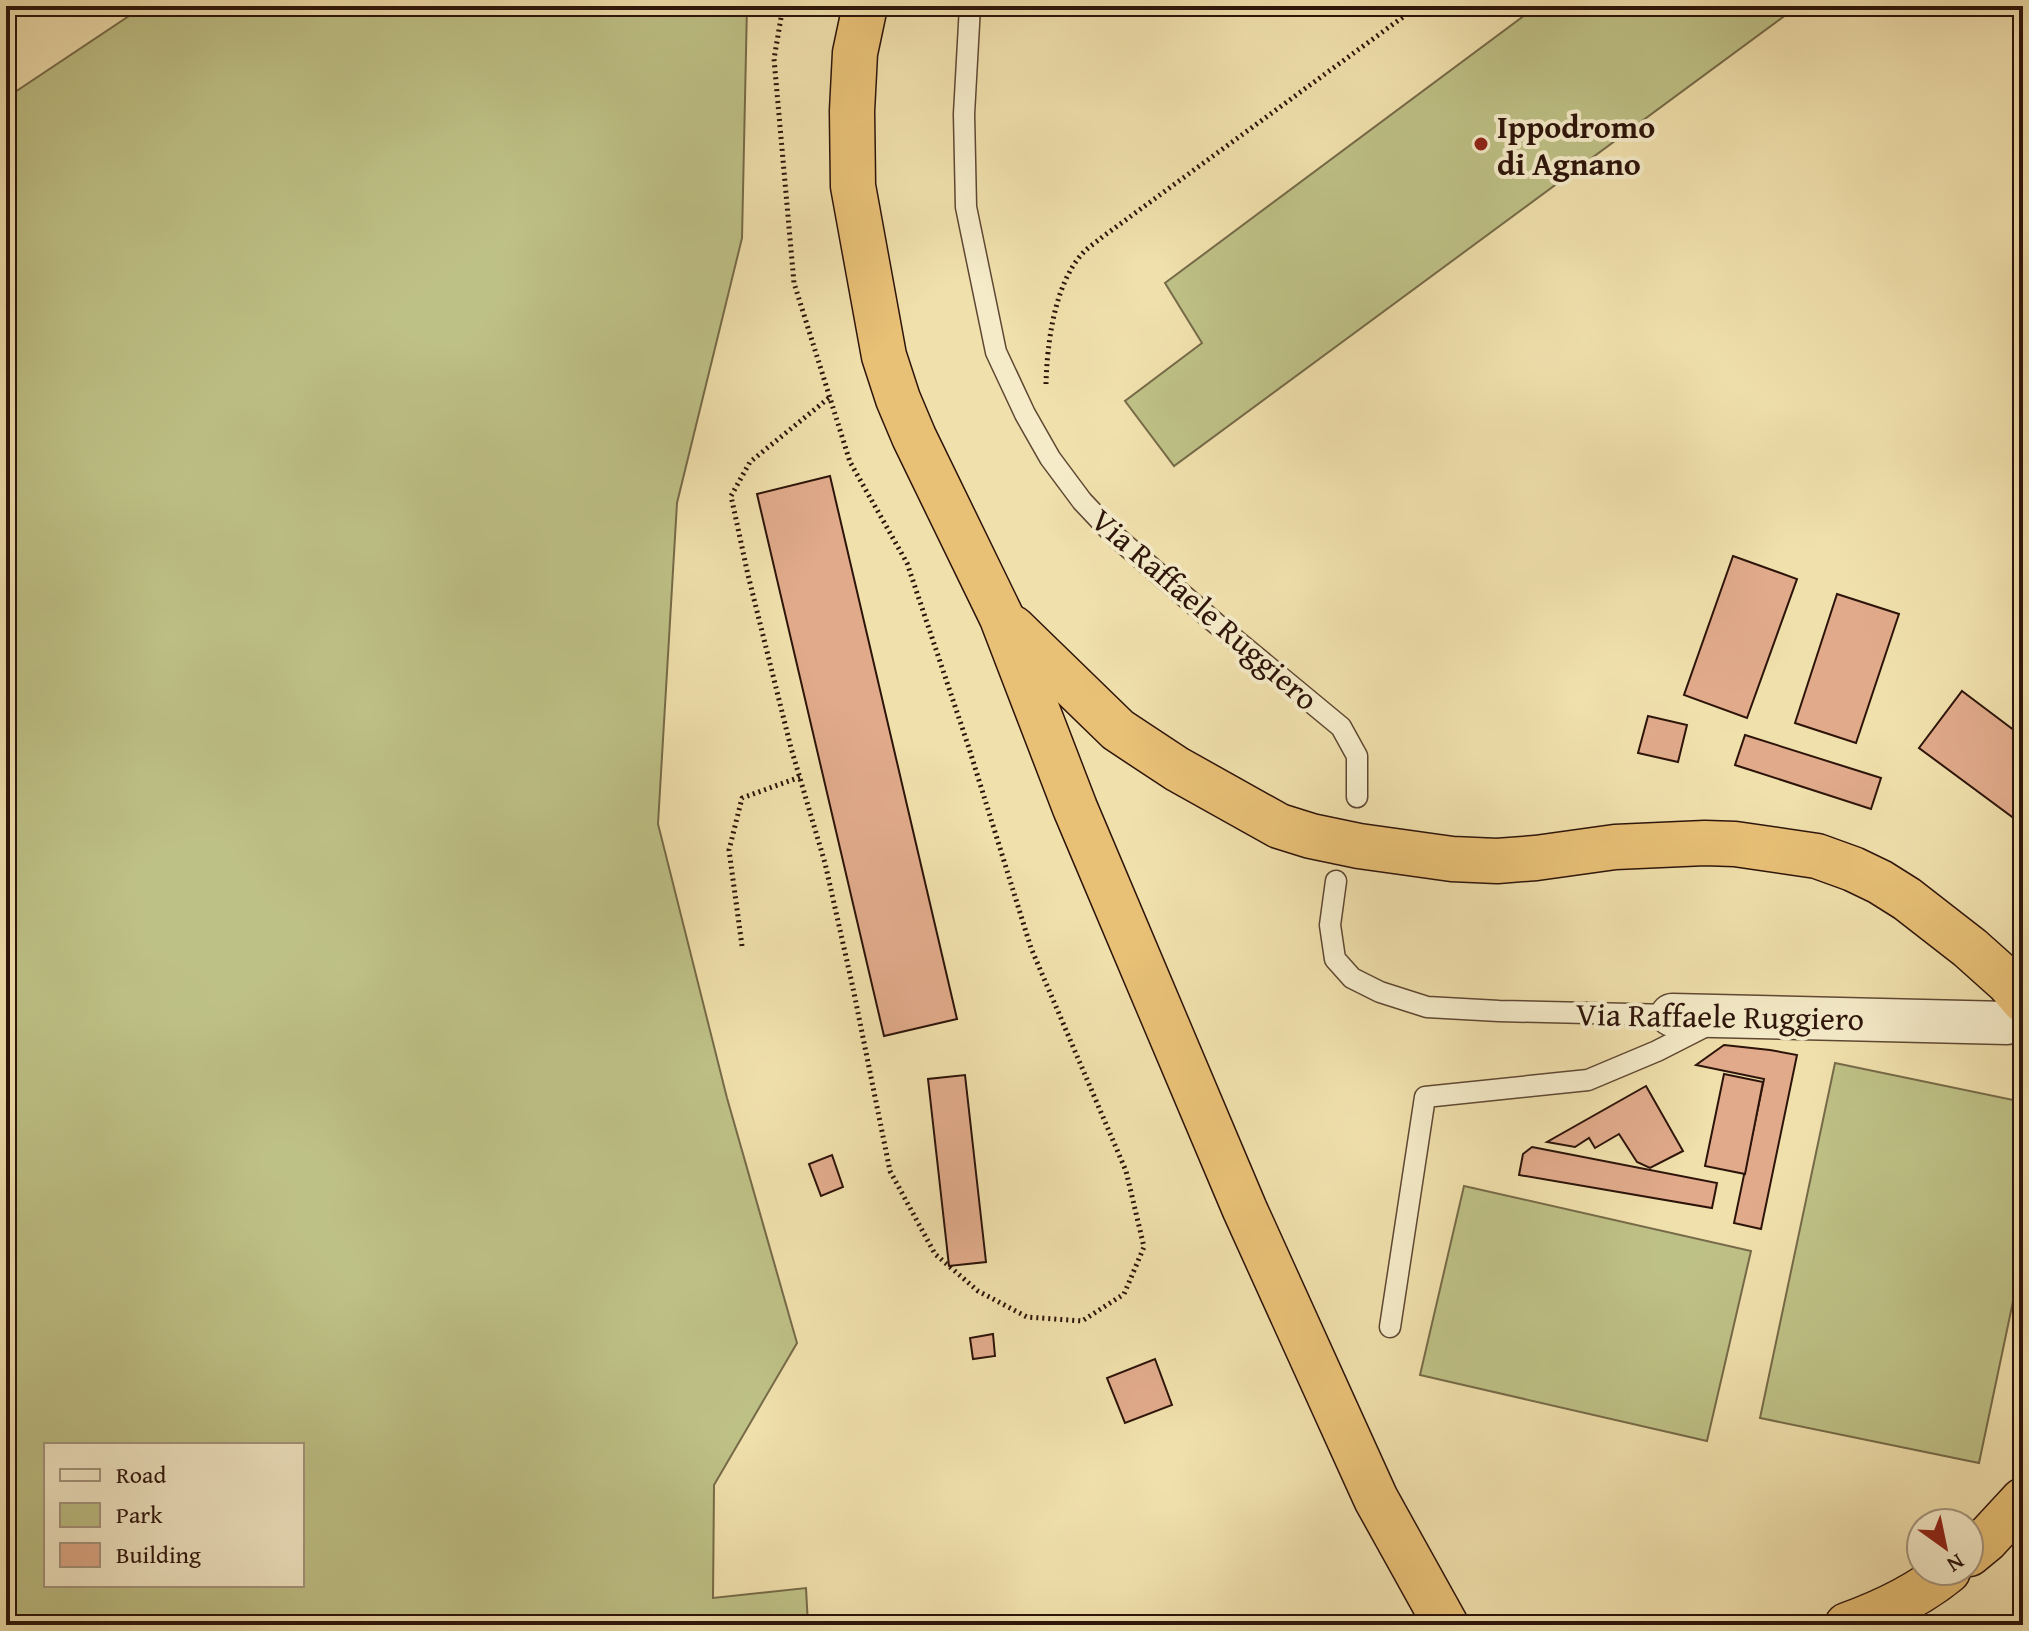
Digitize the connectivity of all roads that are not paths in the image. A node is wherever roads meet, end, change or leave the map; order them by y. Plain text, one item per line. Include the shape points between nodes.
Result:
1 (865, 6) edge
2 (970, 6) edge
3 (1002, 618) junction
4 (1357, 797) dead end
5 (1336, 881) dead end
6 (2015, 1012) edge
7 (1672, 1015) joint
8 (1723, 1017) junction
9 (1390, 1327) dead end
10 (2023, 1500) edge
11 (1985, 1539) edge
12 (1926, 1587) edge
13 (1446, 1625) edge
14 (1847, 1625) edge

1 - 3 highway via 855,53 853,186 884,356 914,437
2 - 4 lane, Via Raffaele Ruggiero via 966,207 996,352 1025,414 1050,458 1115,536 1341,727 1357,756
3 - 6 highway via 1118,730 1279,826 1452,859 1497,861 1615,847 1735,844 1817,856 1880,882 1936,921 2008,982
3 - 13 highway via 1075,808 1245,1210 1376,1499
5 - 7 lane, Via Raffaele Ruggiero via 1330,925 1335,959 1352,978 1380,992 1427,1007
6 - 8 street, Via Raffaele Ruggiero
7 - 8 street, Via Raffaele Ruggiero
8 - 9 lane via 1588,1080 1425,1097
10 - 11 highway
12 - 14 highway

